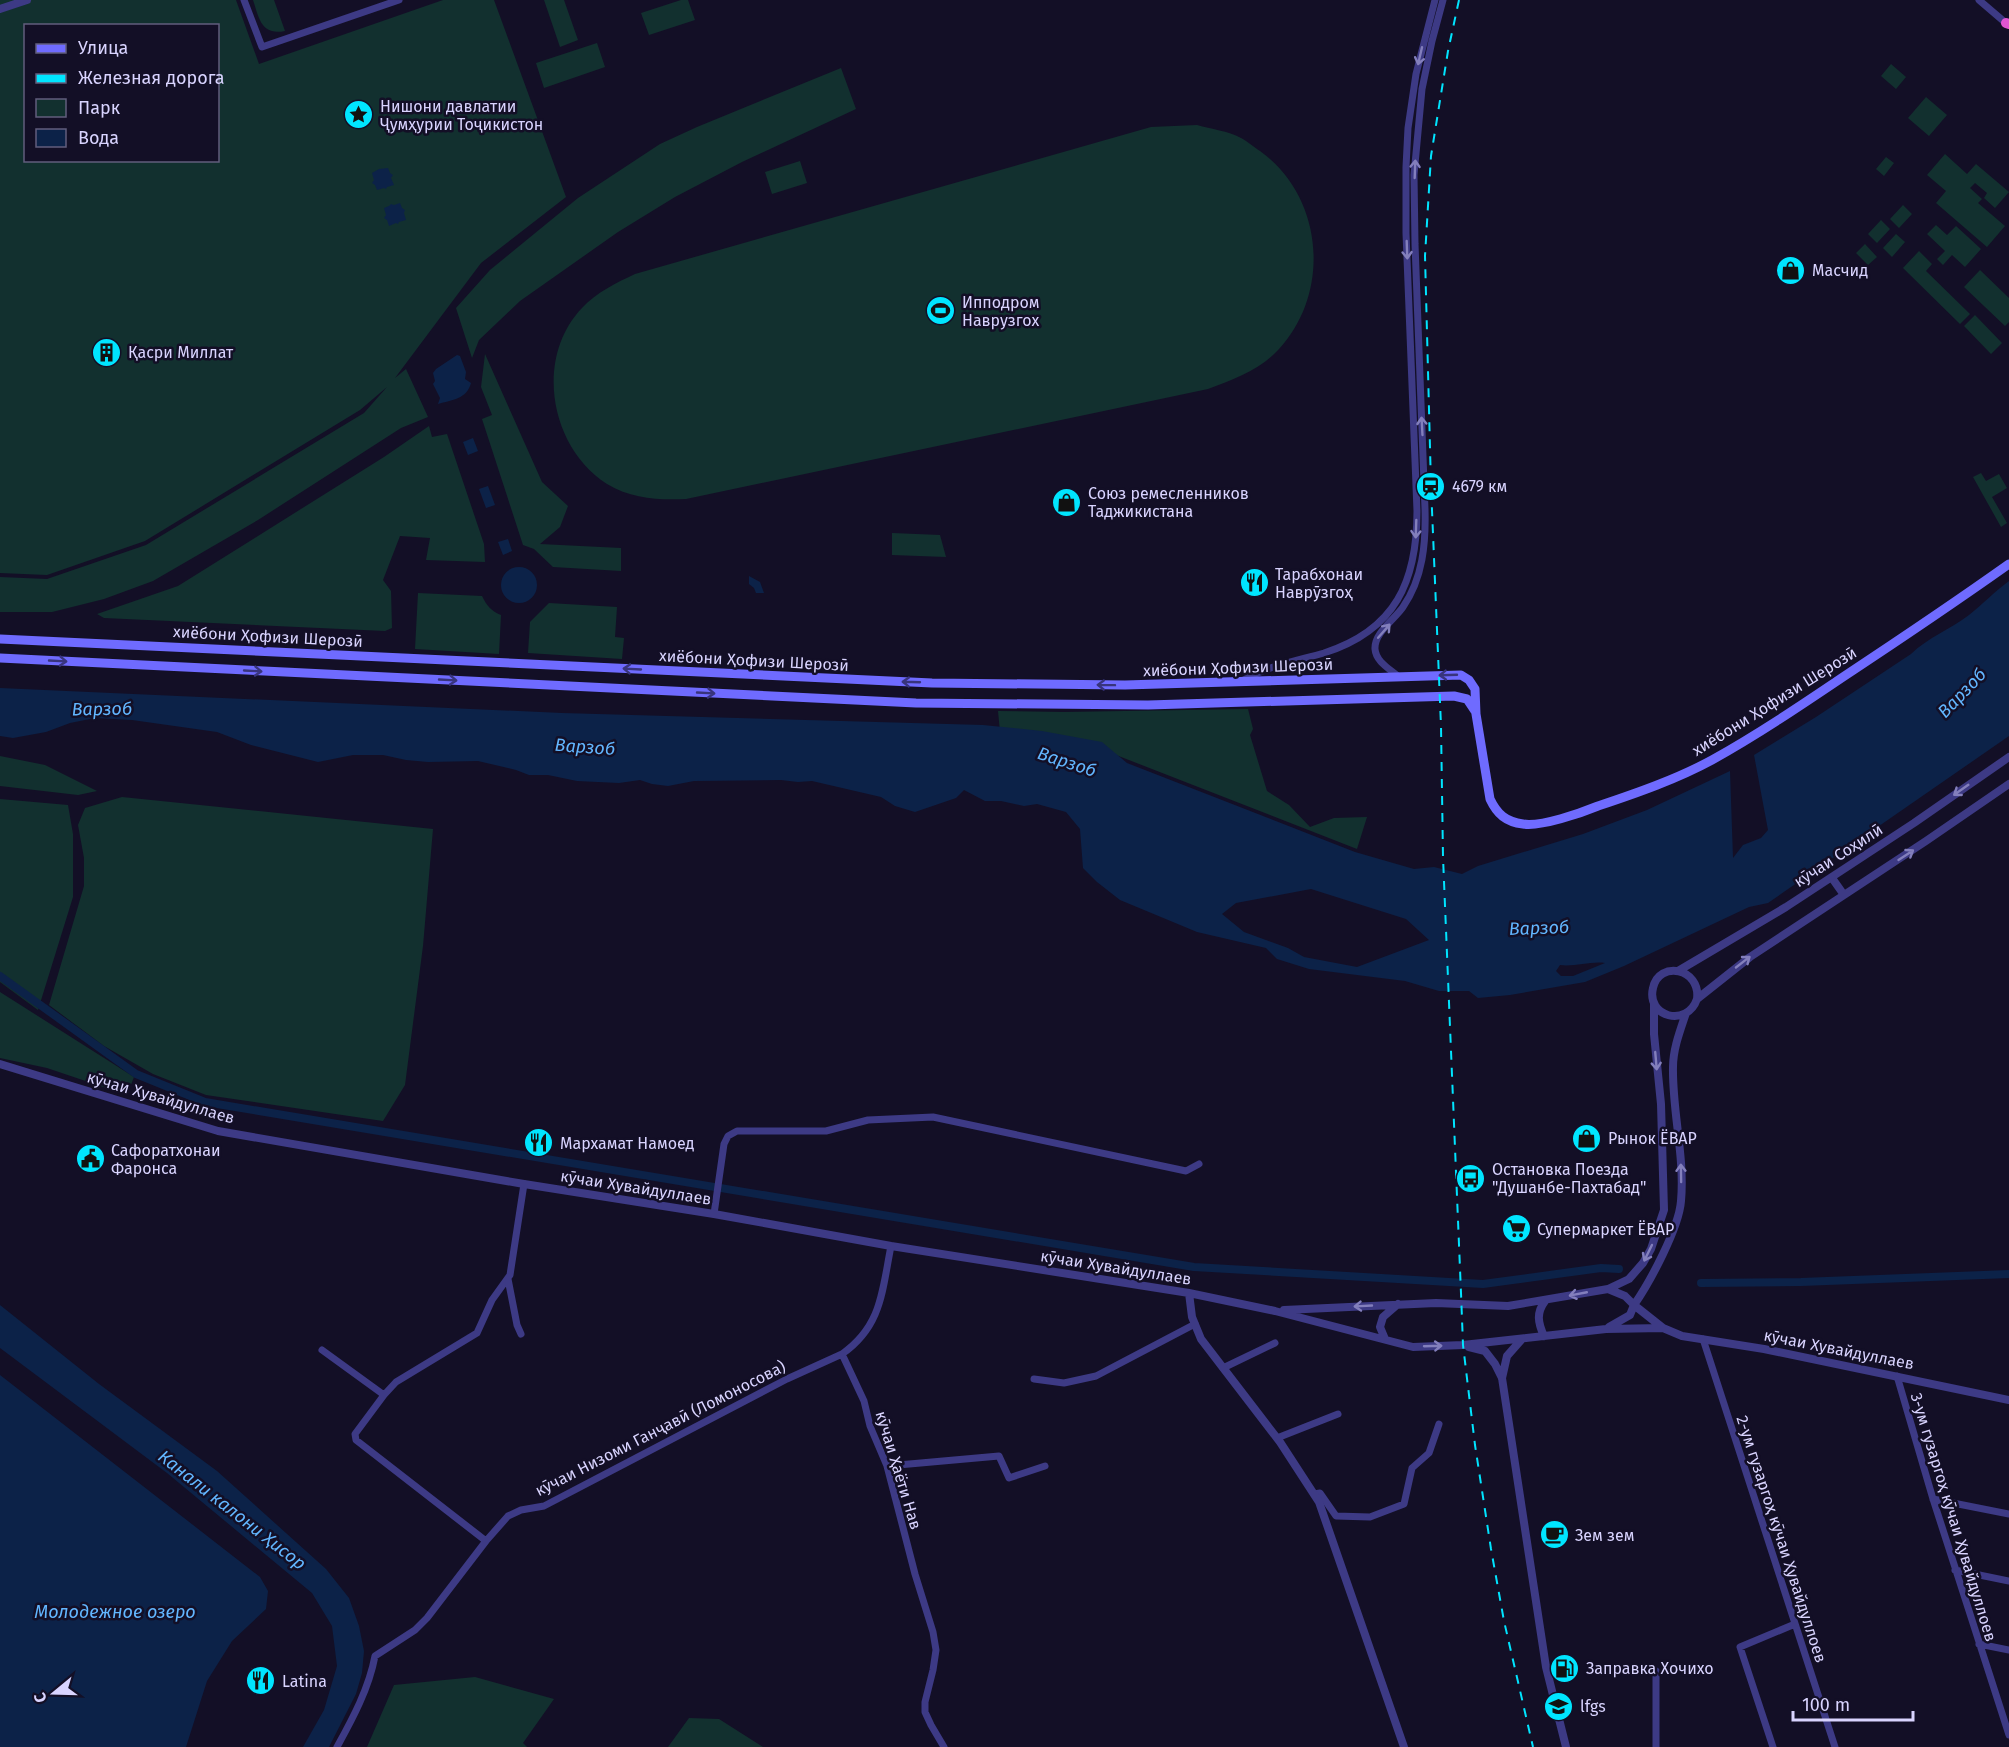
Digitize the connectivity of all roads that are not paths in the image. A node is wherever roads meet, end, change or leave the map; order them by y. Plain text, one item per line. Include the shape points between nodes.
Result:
1 (27, 0) edge
2 (244, 0) edge
3 (399, 0) edge
4 (1435, 0) edge
5 (1443, 0) edge
6 (1979, 0) edge
7 (0, 9) edge
8 (2008, 24) edge
9 (1418, 331) junction
10 (1410, 332) junction
11 (1424, 449) junction
12 (1414, 450) junction
13 (2009, 564) edge
14 (0, 639) edge
15 (219, 648) junction
16 (0, 658) edge
17 (217, 669) junction
18 (1399, 677) junction
19 (1238, 682) junction
20 (1236, 703) junction
21 (1476, 714) junction
22 (2009, 757) edge
23 (2009, 784) edge
24 (1832, 878) junction
25 (1844, 895) junction
26 (1678, 971) junction
27 (1697, 999) junction
28 (1654, 1002) junction
29 (1686, 1013) junction
30 (0, 1065) edge
31 (1199, 1164) dead end
32 (524, 1184) junction
33 (714, 1214) junction
34 (891, 1246) junction
35 (508, 1279) junction
36 (1608, 1290) junction
37 (1189, 1293) junction
38 (1545, 1301) junction
39 (1398, 1304) junction
40 (1634, 1305) junction
41 (1275, 1311) junction
42 (1196, 1324) junction
43 (1663, 1328) junction
44 (1606, 1329) junction
45 (521, 1334) dead end
46 (1544, 1336) junction
47 (1385, 1339) junction
48 (1522, 1339) junction
49 (1703, 1339) junction
50 (1275, 1343) dead end
51 (1463, 1345) junction
52 (322, 1350) dead end
53 (842, 1354) junction
54 (1223, 1368) junction
55 (1897, 1376) junction
56 (1502, 1378) junction
57 (1034, 1379) dead end
58 (384, 1395) junction
59 (2009, 1400) edge
60 (1338, 1414) dead end
61 (1439, 1424) dead end
62 (1276, 1438) junction
63 (886, 1466) junction
64 (1045, 1466) dead end
65 (1314, 1494) junction
66 (1933, 1499) junction
67 (2009, 1514) edge
68 (486, 1541) junction
69 (1955, 1570) junction
70 (2009, 1581) edge
71 (1795, 1624) junction
72 (1979, 1644) junction
73 (2009, 1650) edge
74 (1656, 1671) dead end
75 (2009, 1734) edge
76 (337, 1747) edge
77 (944, 1747) edge
78 (1404, 1747) edge
79 (1566, 1747) edge
80 (1656, 1747) edge
81 (1773, 1747) edge
82 (1834, 1747) edge

1 - 7 street
2 - 3 street via 262,47
4 -> 10 street via 1418,64 1407,144
9 -> 5 street via 1416,140 1426,65
6 - 8 street
9 - 10 street
11 -> 9 street
10 - 12 street
11 - 12 street
18 -> 11 street via 1378,659 1375,646 1409,597 1421,566
12 -> 19 street via 1414,558 1393,607 1367,631 1338,648 1260,671
13 - 21 main road, хиёбони Ҳофизи Шерозӣ via 1801,705 1711,760 1586,811 1526,825 1503,818 1490,799
14 - 15 main road, хиёбони Ҳофизи Шерозӣ
15 - 17 main road
19 -> 15 main road, хиёбони Ҳофизи Шерозӣ via 1101,686 904,682
16 -> 17 main road
17 -> 20 main road via 916,703
18 - 19 main road, хиёбони Ҳофизи Шерозӣ
21 -> 18 main road, хиёбони Ҳофизи Шерозӣ via 1475,689 1464,676
19 - 20 main road
20 - 21 main road via 1454,696 1467,699
22 -> 24 street, кӯчаи Соҳилӣ
25 -> 23 street
24 - 25 street
24 - 26 street, кӯчаи Соҳилӣ
27 -> 25 street via 1750,957
26 - 27 street via 1694,980
26 - 28 street, кӯчаи Соҳилӣ via 1664,973 1657,980 1652,993
27 - 29 street
28 - 29 street via 1667,1015
28 -> 36 street, кӯчаи Соҳилӣ via 1664,1210 1643,1263 1629,1279
40 -> 29 street via 1650,1282 1681,1201 1673,1067
30 - 32 street, кӯчаи Хувайдуллаев via 218,1131
31 - 33 street via 1186,1171 933,1117 868,1120 826,1131 738,1131 728,1136 724,1144
32 - 33 street, кӯчаи Хувайдуллаев
32 - 35 street
33 - 34 street, кӯчаи Хувайдуллаев
34 - 37 street, кӯчаи Хувайдуллаев
34 - 53 street via 877,1314 861,1339
35 - 45 street
35 - 58 street via 492,1300 477,1333 396,1382
36 -> 38 street, кӯчаи Хувайдуллаев
36 - 40 street, кӯчаи Хувайдуллаев via 1625,1296
37 - 41 street, кӯчаи Хувайдуллаев
37 - 42 street
38 - 39 street, кӯчаи Хувайдуллаев via 1508,1306
38 - 46 street via 1538,1318
39 -> 41 street, кӯчаи Хувайдуллаев
39 - 47 street via 1383,1317 1380,1327
40 - 43 street, кӯчаи Хувайдуллаев
40 - 44 street, кӯчаи Хувайдуллаев via 1630,1315
41 - 47 street, кӯчаи Хувайдуллаев
42 - 54 street via 1201,1339
42 - 57 street via 1096,1376 1064,1383
43 - 44 street, кӯчаи Хувайдуллаев
43 - 49 street, кӯчаи Хувайдуллаев
44 - 46 street, кӯчаи Хувайдуллаев
46 - 48 street, кӯчаи Хувайдуллаев
47 -> 51 street, кӯчаи Хувайдуллаев via 1413,1347
48 - 51 street, кӯчаи Хувайдуллаев
48 - 56 street via 1507,1356
49 - 55 street, кӯчаи Хувайдуллаев
49 - 71 street, 2-ум гузаргоҳ кӯчаи Ҳувайдуллоев
50 - 54 street
51 - 56 street via 1485,1351
52 - 58 street
53 - 63 street, кӯчаи Ҳаёти Нав via 864,1401
53 - 68 street, кӯчаи Низоми Ганҷавӣ (Ломоносова) via 544,1506 508,1516
54 - 62 street
55 - 59 street, кӯчаи Хувайдуллаев
55 - 66 street, 3-ум гузаргоҳ кӯчаи Ҳувайдуллоев
56 - 79 street via 1546,1667
58 - 68 street via 356,1434 356,1440
60 - 62 street
61 - 65 street via 1429,1454 1412,1468 1404,1504 1370,1517 1353,1518 1336,1516 1320,1493
62 - 65 street
63 - 64 street via 999,1456 1009,1478
63 - 77 street, кӯчаи Ҳаёти Нав via 935,1642 925,1712
65 - 78 street
66 - 67 street
66 - 69 street, 3-ум гузаргоҳ кӯчаи Ҳувайдуллоев
68 - 76 street, кӯчаи Низоми Ганҷавӣ (Ломоносова) via 427,1618 375,1656 363,1694
69 - 70 street
69 - 72 street, 3-ум гузаргоҳ кӯчаи Ҳувайдуллоев
71 - 81 street via 1740,1647
71 - 82 street, 2-ум гузаргоҳ кӯчаи Ҳувайдуллоев
72 - 73 street
72 - 75 street, 3-ум гузаргоҳ кӯчаи Ҳувайдуллоев
74 - 80 street

